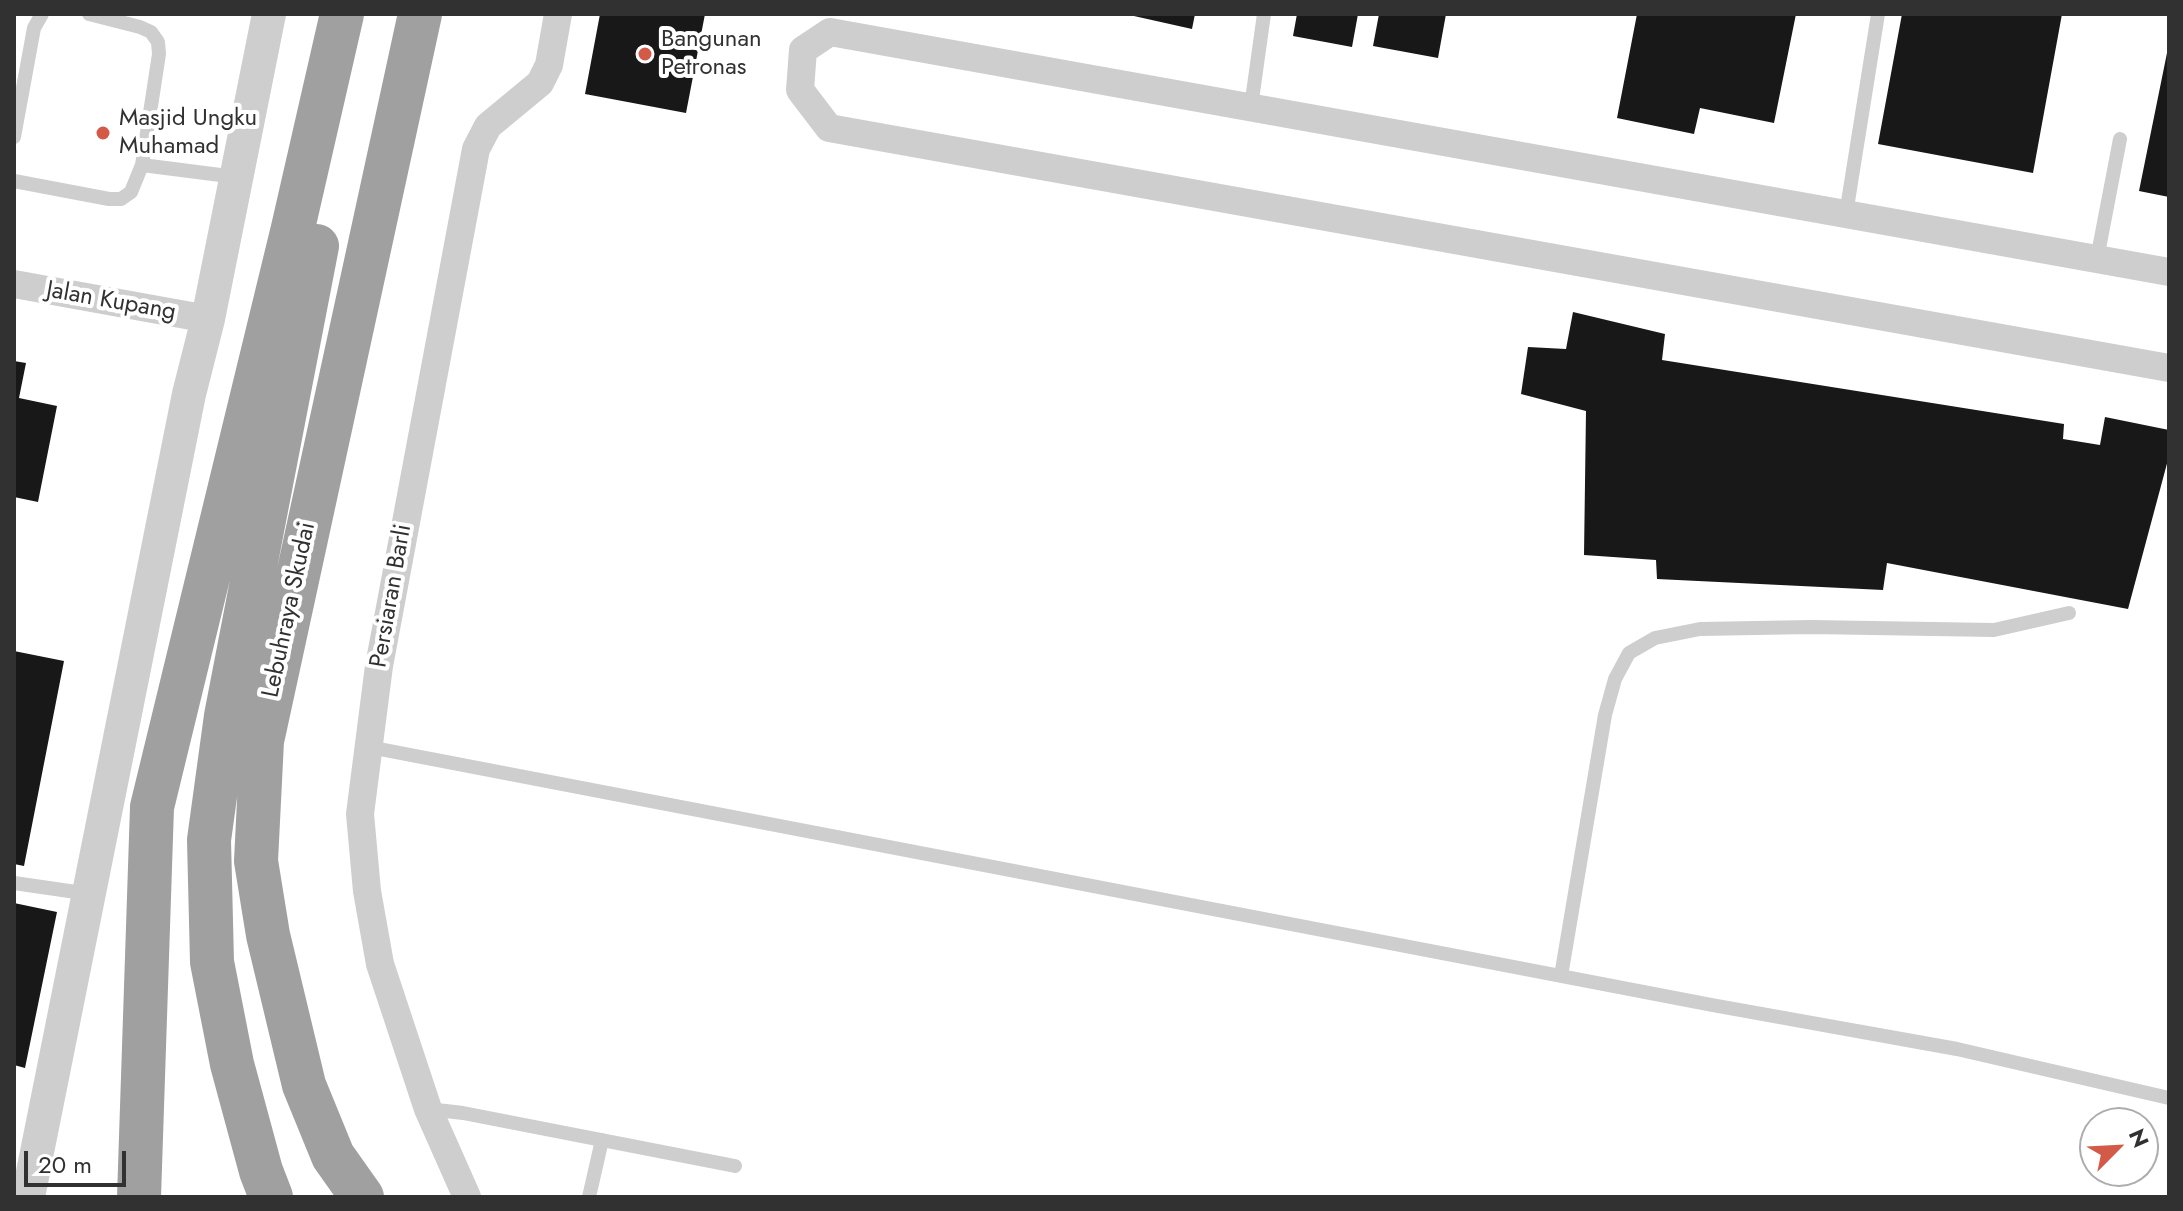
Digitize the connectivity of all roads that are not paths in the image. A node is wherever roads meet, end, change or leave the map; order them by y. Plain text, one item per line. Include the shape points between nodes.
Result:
1 (42, 14) edge
2 (89, 14) edge
3 (269, 14) edge
4 (342, 14) edge
5 (420, 14) edge
6 (558, 14) edge
7 (1264, 14) edge
8 (1878, 14) edge
9 (322, 105) junction
10 (1251, 107) junction
11 (14, 137) edge
12 (2120, 139) dead end
13 (142, 165) junction
14 (236, 177) junction
15 (14, 181) edge
16 (1846, 214) junction
17 (2097, 259) junction
18 (2169, 272) edge
19 (14, 284) edge
20 (208, 319) junction
21 (2169, 368) edge
22 (2069, 613) dead end
23 (369, 747) junction
24 (14, 883) edge
25 (90, 894) junction
26 (1561, 976) junction
27 (2169, 1098) edge
28 (428, 1109) junction
29 (602, 1140) junction
30 (25, 1156) edge
31 (735, 1166) dead end
32 (270, 1188) edge
33 (28, 1197) edge
34 (139, 1197) edge
35 (362, 1197) edge
36 (467, 1197) edge
37 (589, 1197) edge

1 - 11 lane via 34,28
2 - 13 lane via 140,27 158,42
3 - 14 street
4 - 9 highway
5 - 35 highway, Lebuhraya Skudai via 261,756 256,861 282,1001 304,1085 333,1156
6 - 23 street, Persiaran Barli via 549,65 540,83 488,126 476,149 379,666
7 - 10 lane
8 - 16 lane
9 - 32 highway via 327,195 226,716 209,840 212,962 232,1064
9 - 34 highway via 152,807
10 - 16 street
10 - 21 street via 830,32 803,50 800,90 829,128
12 - 17 lane
13 - 14 lane
13 - 15 lane via 131,192 121,199
14 - 20 street
16 - 17 street
17 - 18 street
19 - 20 street, Jalan Kupang
20 - 25 street
22 - 26 lane via 1994,630 1700,629 1655,638 1629,653 1605,715
23 - 26 lane
23 - 28 street, Persiaran Barli via 360,814 367,891 380,964
24 - 25 lane
25 - 30 street
26 - 27 lane via 1957,1049
28 - 29 lane
28 - 36 street, Persiaran Barli
29 - 31 lane
29 - 37 lane
30 - 33 street

